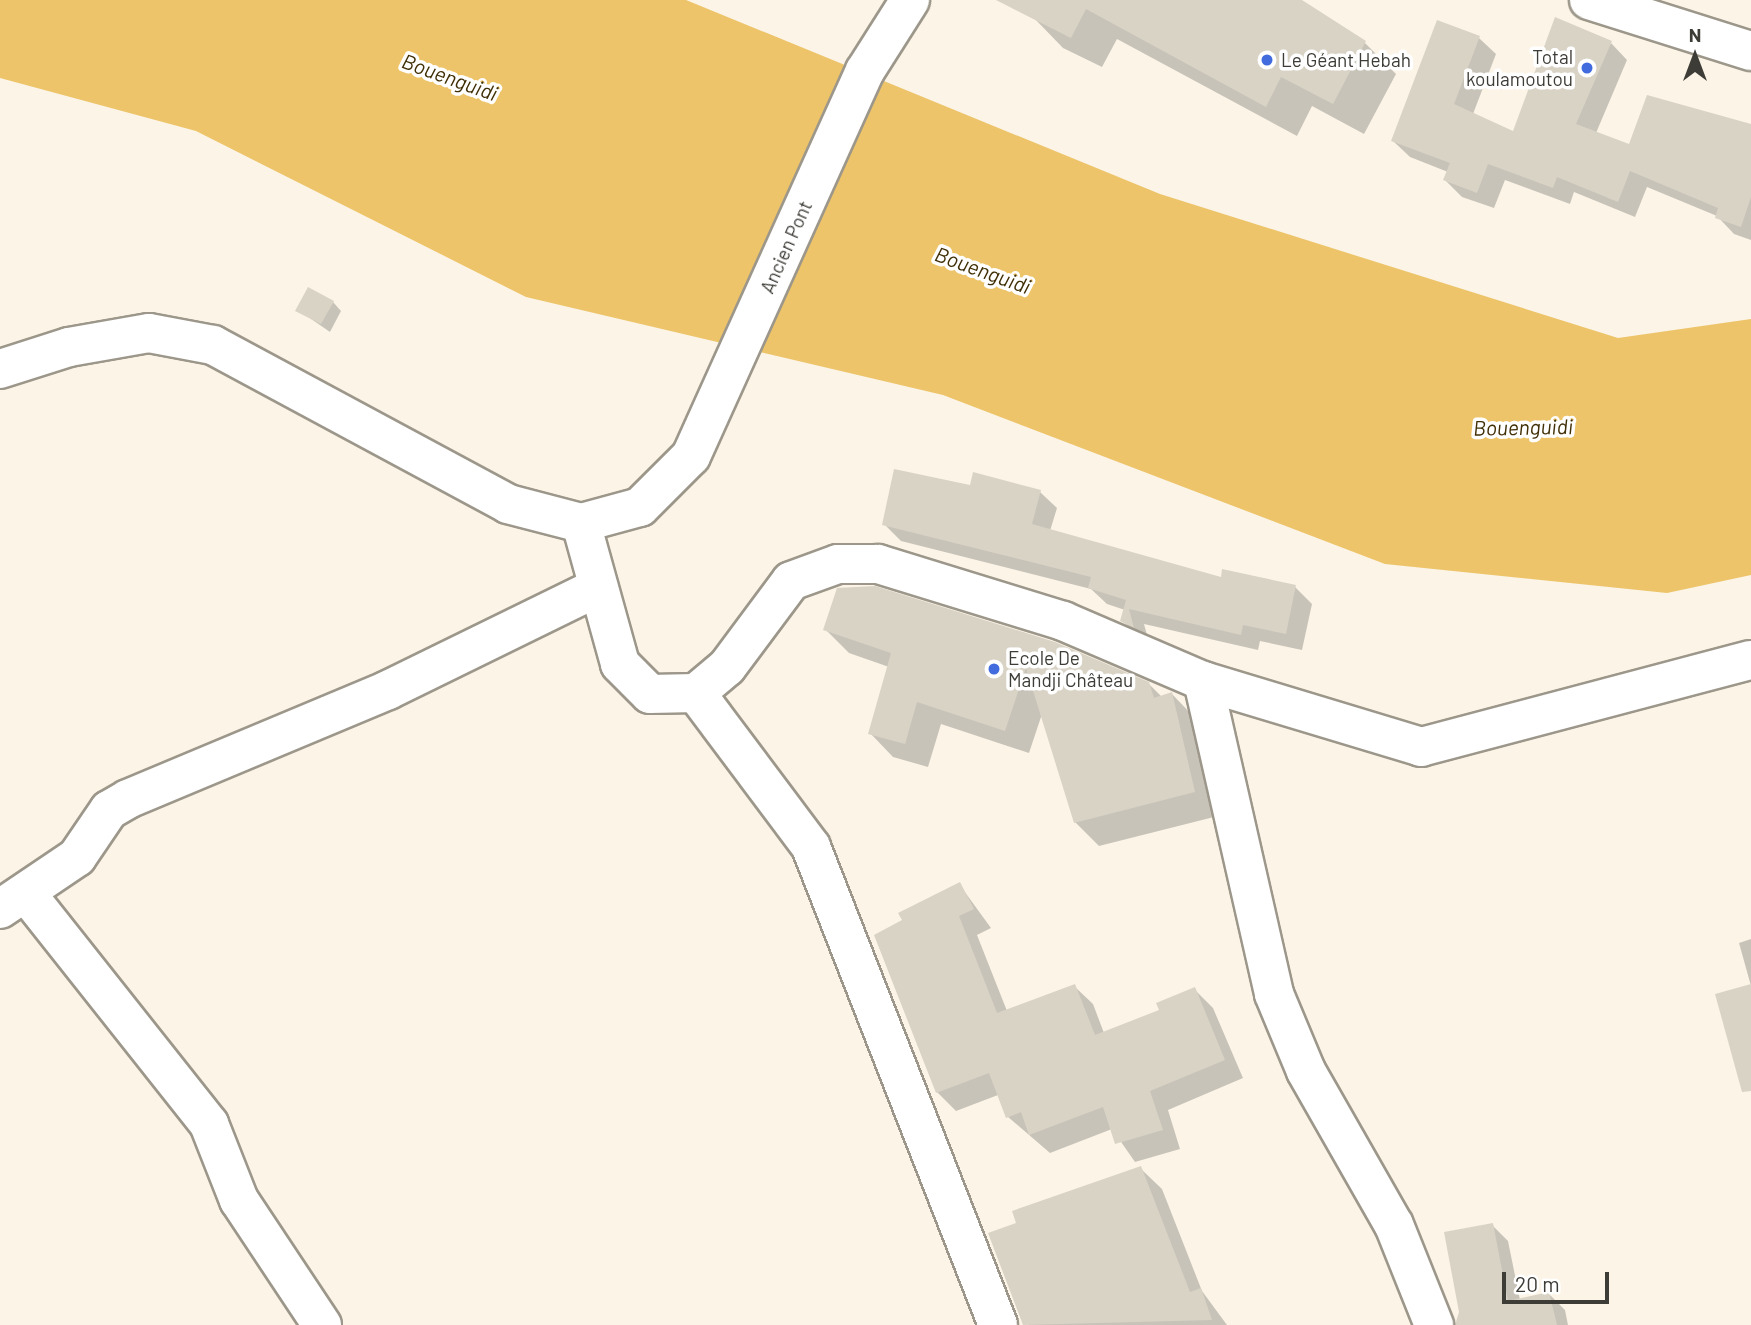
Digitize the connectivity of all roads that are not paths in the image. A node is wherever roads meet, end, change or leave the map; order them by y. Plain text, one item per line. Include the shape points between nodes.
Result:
1 (910, 0) edge
2 (1589, 0) edge
3 (1751, 51) edge
4 (0, 369) edge
5 (581, 523) junction
6 (598, 587) junction
7 (1751, 660) edge
8 (1203, 681) junction
9 (696, 693) junction
10 (13, 901) edge
11 (322, 1325) edge
12 (998, 1325) edge
13 (1434, 1325) edge

1 - 5 street, Ancien Pont via 865,71 691,456 640,507
2 - 3 street
4 - 5 street via 69,347 149,333 213,345 508,504
5 - 6 street
6 - 9 street via 620,664 632,679 650,694
6 - 10 street via 388,691 128,799 109,810 77,857
7 - 8 street via 1421,747
8 - 9 street via 1063,621 878,564 838,564 790,581 727,667
8 - 13 street via 1274,994 1306,1071 1394,1225
9 - 12 street via 811,846
10 - 11 street via 209,1124 239,1199

